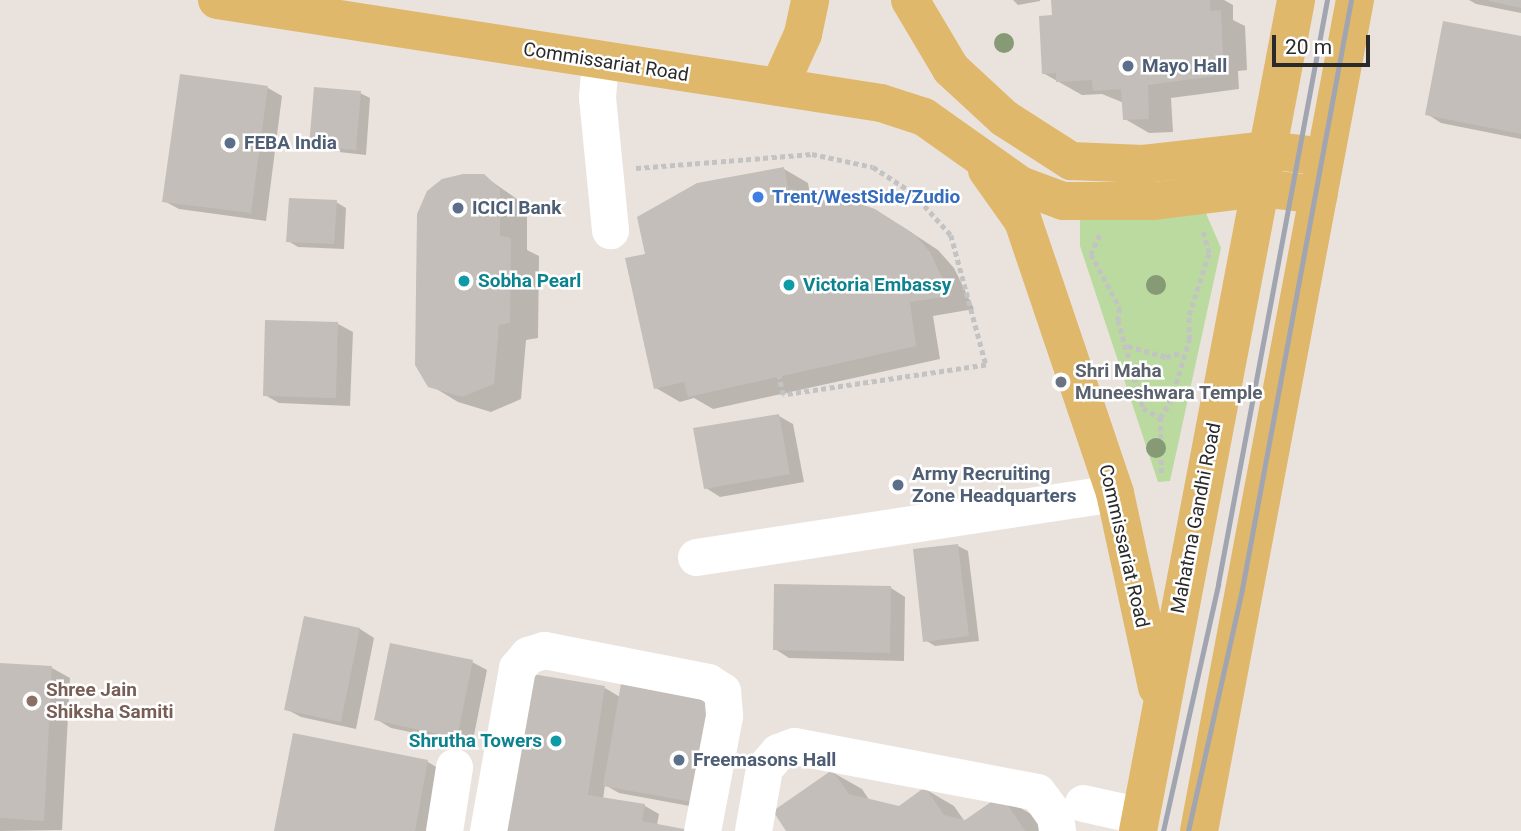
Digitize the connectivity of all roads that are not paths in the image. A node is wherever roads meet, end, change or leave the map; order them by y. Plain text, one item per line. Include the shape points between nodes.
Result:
1 (217, 0) edge
2 (810, 0) edge
3 (910, 0) edge
4 (1296, 0) edge
5 (1355, 0) edge
6 (600, 62) junction
7 (779, 87) junction
8 (1268, 150) junction
9 (1325, 157) junction
10 (981, 161) junction
11 (1260, 188) junction
12 (1319, 195) junction
13 (610, 230) dead end
14 (1115, 493) junction
15 (696, 557) dead end
16 (1161, 703) junction
17 (454, 767) dead end
18 (1083, 803) dead end
19 (1139, 823) edge
20 (444, 831) edge
21 (488, 831) edge
22 (702, 831) edge
23 (753, 831) edge
24 (1057, 831) edge
25 (1199, 831) edge

1 - 6 main road, Commissariat Road
2 - 7 main road via 803,34
3 - 8 main road via 951,69 1004,118 1070,161 1143,164
4 - 8 main road, Mahatma Gandhi Road
5 - 9 main road
6 - 7 main road, Commissariat Road
6 - 13 lane via 597,97
7 - 10 main road, Commissariat Road via 881,103 925,117
8 - 9 main road
8 - 11 main road, Mahatma Gandhi Road
9 - 12 main road
10 - 11 main road, Commissariat Road via 1020,185 1063,201 1154,201
10 - 14 main road, Commissariat Road via 1023,221
11 - 12 main road, Commissariat Road
11 - 16 main road, Mahatma Gandhi Road
12 - 25 main road
14 - 15 lane
14 - 16 main road, Commissariat Road
16 - 19 main road, Mahatma Gandhi Road
17 - 20 lane
18 - 19 lane
21 - 22 lane via 517,668 528,655 544,650 708,682 722,691 724,716
23 - 24 lane via 764,768 778,752 794,746 1037,792 1055,816

